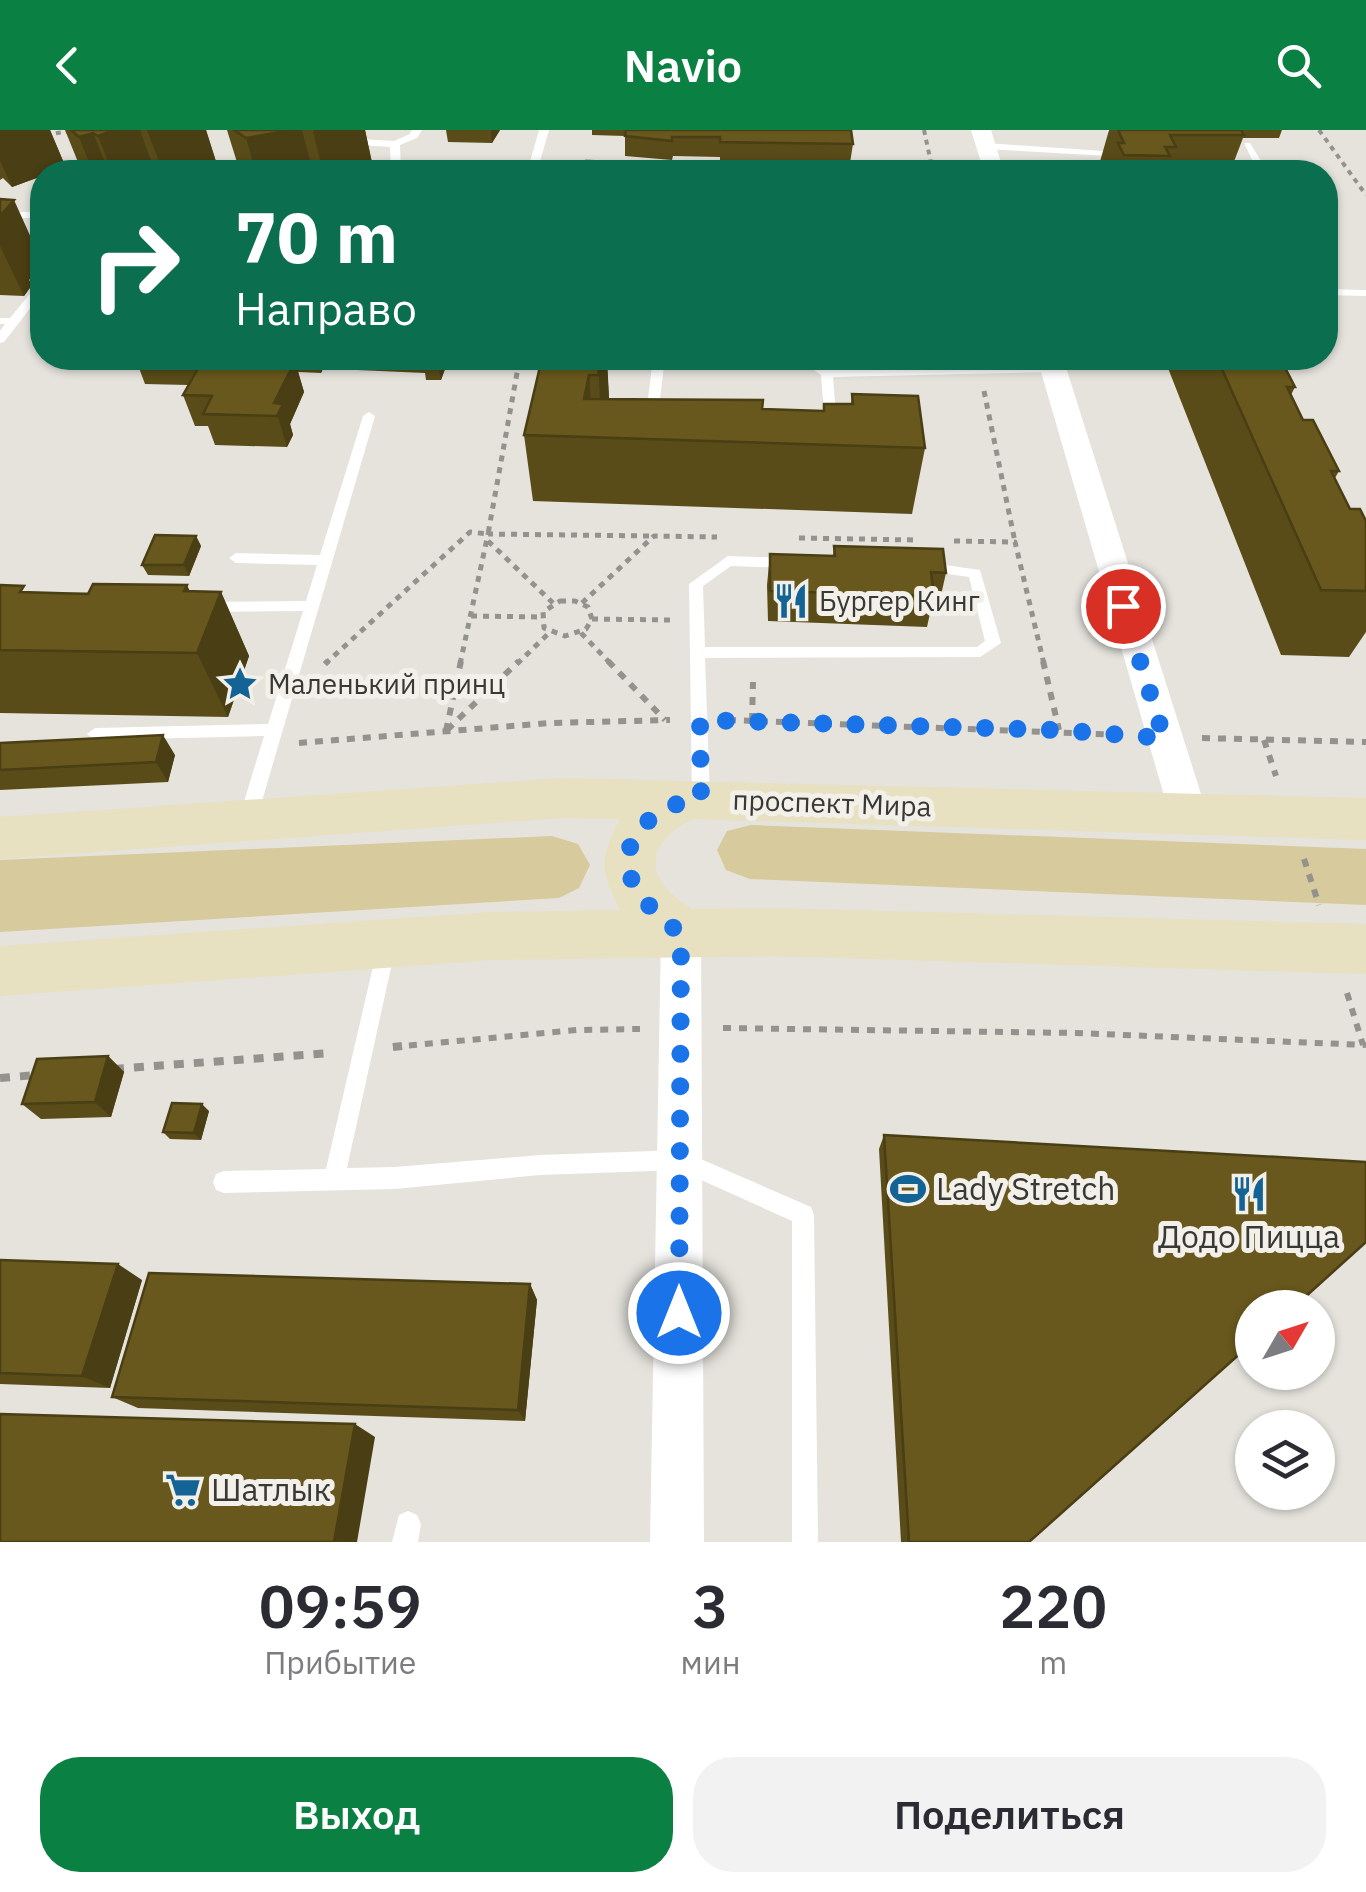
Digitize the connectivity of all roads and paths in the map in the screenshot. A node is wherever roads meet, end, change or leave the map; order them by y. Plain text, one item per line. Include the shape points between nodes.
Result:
1 (75, 130) edge
2 (417, 130) edge
3 (544, 130) edge
4 (924, 130) edge
5 (1112, 130) edge
6 (1319, 130) edge
7 (38, 136) dead end
8 (984, 138) edge
9 (336, 140) dead end
10 (396, 144) junction
11 (1247, 145) dead end
12 (396, 160) edge
13 (535, 160) edge
14 (931, 160) edge
15 (1256, 160) edge
16 (1366, 195) edge
17 (0, 215) edge
18 (30, 215) edge
19 (1338, 292) edge
20 (1366, 293) edge
21 (30, 298) edge
22 (7, 321) edge
23 (0, 340) edge
24 (518, 370) edge
25 (657, 370) edge
26 (821, 370) edge
27 (980, 370) joint
28 (1053, 370) edge
29 (827, 374) junction
30 (369, 416) dead end
31 (669, 429) edge
32 (814, 432) edge
33 (654, 536) junction
34 (488, 537) junction
35 (730, 537) dead end
36 (787, 538) dead end
37 (920, 540) dead end
38 (939, 540) dead end
39 (1015, 542) junction
40 (236, 558) dead end
41 (326, 560) junction
42 (806, 564) edge
43 (902, 566) edge
44 (582, 603) junction
45 (552, 604) junction
46 (195, 606) edge
47 (312, 606) junction
48 (471, 616) junction
49 (540, 618) junction
50 (592, 619) junction
51 (677, 620) dead end
52 (581, 632) junction
53 (549, 633) junction
54 (700, 653) junction
55 (754, 682) dead end
56 (284, 702) junction
57 (666, 720) junction
58 (700, 720) junction
59 (752, 721) junction
60 (1058, 730) junction
61 (446, 731) junction
62 (96, 734) edge
63 (273, 738) junction
64 (1164, 738) junction
65 (1264, 740) junction
66 (1366, 742) edge
67 (701, 798) junction
68 (1189, 816) junction
69 (1291, 818) junction
70 (248, 819) junction
71 (1366, 819) edge
72 (0, 838) edge
73 (681, 935) junction
74 (387, 944) junction
75 (1349, 949) edge
76 (0, 970) edge
77 (1363, 1045) dead end
78 (680, 1160) junction
79 (334, 1180) junction
80 (224, 1182) dead end
81 (677, 1542) edge
82 (805, 1542) edge

1 - 7 path
2 - 10 lane
3 - 13 lane
4 - 14 path
5 - 8 lane via 1123,155
6 - 16 path
9 - 10 lane
10 - 12 lane
11 - 15 lane
17 - 18 lane
19 - 20 lane
21 - 22 lane
22 - 23 lane
24 - 34 path
25 - 31 lane via 650,428
26 - 29 lane
27 - 29 lane
27 - 39 path
28 - 64 street
29 - 32 lane via 832,432
30 - 41 lane
33 - 34 path
33 - 35 path
33 - 44 path
34 - 45 path
34 - 48 path
34 - 56 path via 470,532
36 - 37 path
38 - 39 path
39 - 60 path
40 - 41 lane
41 - 47 lane
42 - 54 lane via 728,561 696,584
43 - 54 lane via 975,573 993,643 980,652
44 - 45 path
44 - 50 path
45 - 49 path
46 - 47 lane
47 - 56 lane
48 - 49 path
48 - 61 path
49 - 53 path
50 - 51 path
50 - 52 path
52 - 53 path
52 - 57 path
53 - 61 path
54 - 58 lane
55 - 59 path
56 - 63 lane
57 - 58 path
57 - 61 path
58 - 59 path
58 - 67 lane
59 - 60 path
60 - 64 path
61 - 63 path
62 - 63 lane
63 - 70 lane
64 - 65 path
64 - 68 street
65 - 66 path
65 - 69 path
67 - 68 main road, проспект Мира
67 - 70 main road, проспект Мира via 563,798
67 - 73 main road via 651,816 631,847 640,895
68 - 69 main road, проспект Мира
69 - 71 main road, проспект Мира
69 - 75 path
70 - 72 main road, проспект Мира
73 - 74 main road
73 - 75 main road
73 - 78 street
74 - 76 main road
74 - 79 lane
75 - 77 path
78 - 79 lane
78 - 81 street
78 - 82 lane via 803,1215
79 - 80 lane

